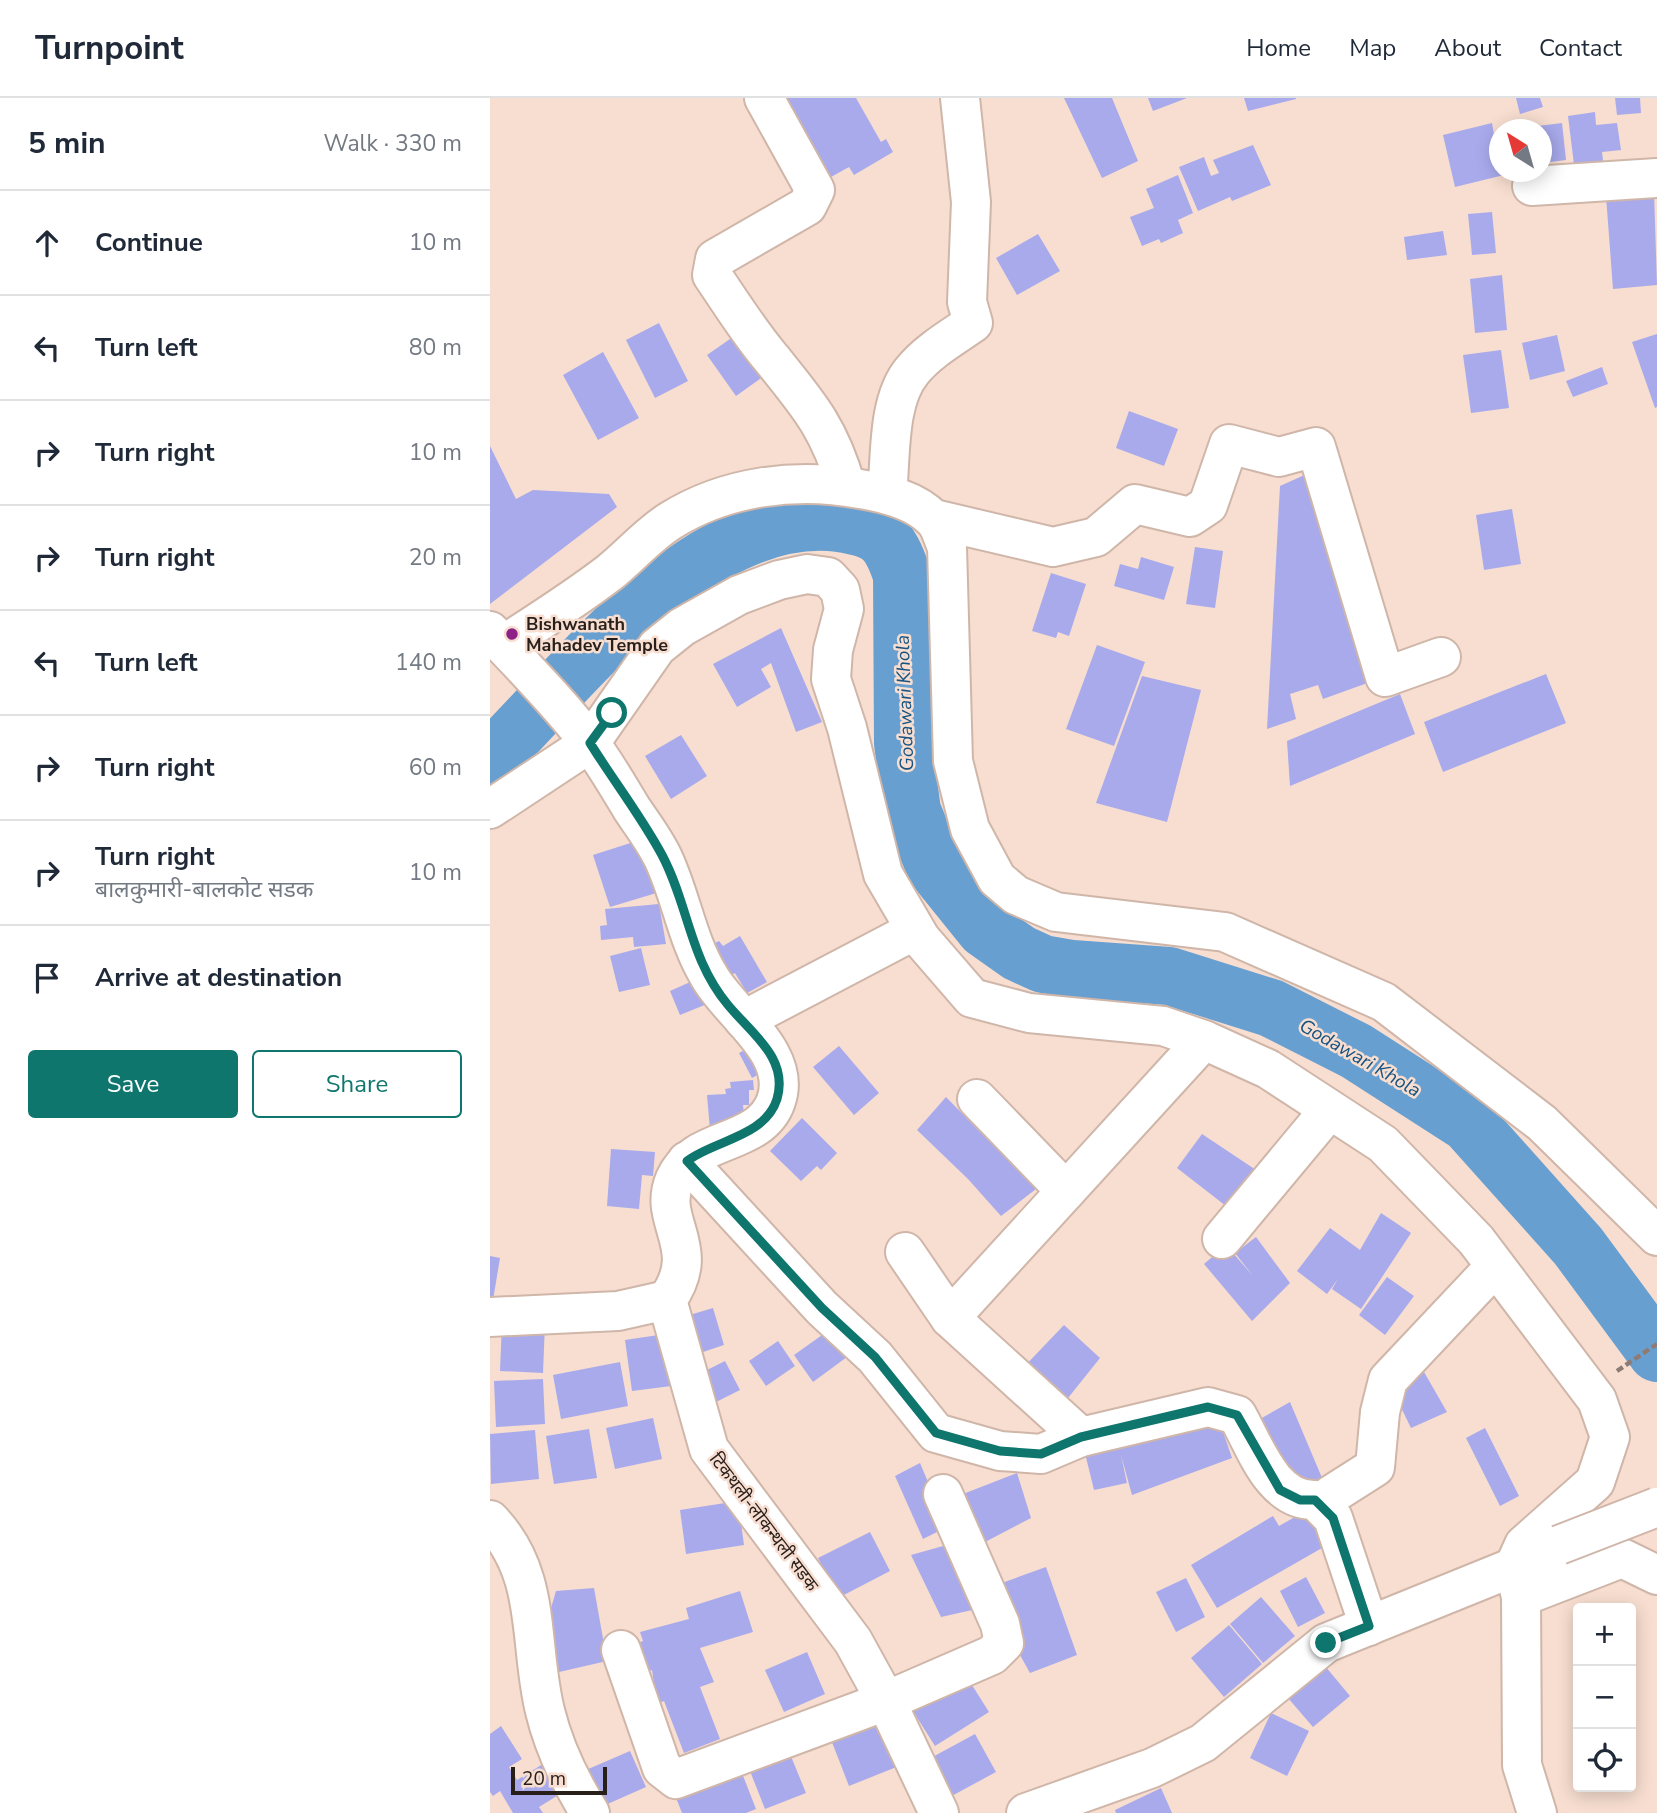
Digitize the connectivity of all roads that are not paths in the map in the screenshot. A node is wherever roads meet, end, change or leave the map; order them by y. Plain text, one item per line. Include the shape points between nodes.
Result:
1 (764, 98) edge
2 (960, 98) edge
3 (1657, 178) edge
4 (1532, 186) dead end
5 (846, 486) junction
6 (887, 494) junction
7 (934, 519) junction
8 (504, 646) edge
9 (1441, 657) dead end
10 (581, 732) junction
11 (490, 809) edge
12 (902, 937) dead end
13 (744, 1020) junction
14 (1204, 1040) junction
15 (977, 1099) dead end
16 (1326, 1114) dead end
17 (687, 1161) junction
18 (1066, 1191) junction
19 (1657, 1236) edge
20 (1222, 1240) dead end
21 (905, 1252) dead end
22 (1487, 1275) dead end
23 (667, 1300) junction
24 (490, 1317) edge
25 (950, 1318) junction
26 (1081, 1437) junction
27 (1595, 1482) junction
28 (943, 1494) dead end
29 (1331, 1495) dead end
30 (1657, 1507) edge
31 (490, 1520) edge
32 (1622, 1558) junction
33 (1657, 1575) edge
34 (1518, 1582) junction
35 (1369, 1626) junction
36 (621, 1650) dead end
37 (886, 1701) junction
38 (590, 1813) edge
39 (939, 1813) edge
40 (1026, 1813) edge
41 (1537, 1813) edge

1 - 5 street via 815,190 807,206 715,258 712,275 816,413
2 - 6 street via 971,202 967,302 973,323 911,371 895,412
3 - 4 street
5 - 6 street
5 - 8 street via 766,486 705,503 669,522 561,608
6 - 7 street
7 - 9 street via 1053,547 1096,537 1135,504 1190,517 1208,505 1229,444 1279,457 1316,447 1384,677
7 - 19 street via 947,547 953,761 970,829 997,879 1016,895 1056,912 1225,932 1384,1002 1542,1123
8 - 10 street
10 - 11 street
10 - 13 street via 663,856 697,957 717,990
10 - 14 street via 657,647 682,627 779,580 807,574 828,577 840,590 844,609 831,679 883,874 921,939 972,998 1029,1013 1163,1026
12 - 13 street
13 - 17 street via 779,1069 777,1099 757,1125
14 - 18 street
14 - 27 street via 1268,1069 1383,1144 1476,1240 1597,1401 1610,1437
15 - 18 street
16 - 20 street
17 - 23 street via 675,1179 670,1200 683,1256 681,1281
17 - 26 street via 822,1308 875,1357 936,1433 1000,1451 1041,1454
18 - 25 street
21 - 25 street
22 - 29 street via 1388,1380 1375,1467
23 - 24 street via 607,1312
23 - 37 street, टिकथली-लोकन्थली सडक via 709,1449 853,1642
25 - 26 street
26 - 35 street via 1208,1407 1237,1415 1280,1490 1300,1500 1315,1500 1333,1518
27 - 32 street
27 - 34 street via 1524,1545
28 - 37 street via 1004,1643 992,1655
30 - 34 street, bridge via 1559,1545
31 - 38 street via 517,1555 530,1594 545,1711 566,1775
32 - 33 street
32 - 34 street
34 - 35 street
34 - 41 street via 1522,1765
35 - 40 street via 1326,1643 1203,1743 1152,1768
36 - 37 street via 662,1769 676,1779
37 - 39 street, टिकथली-लोकन्थली सडक

